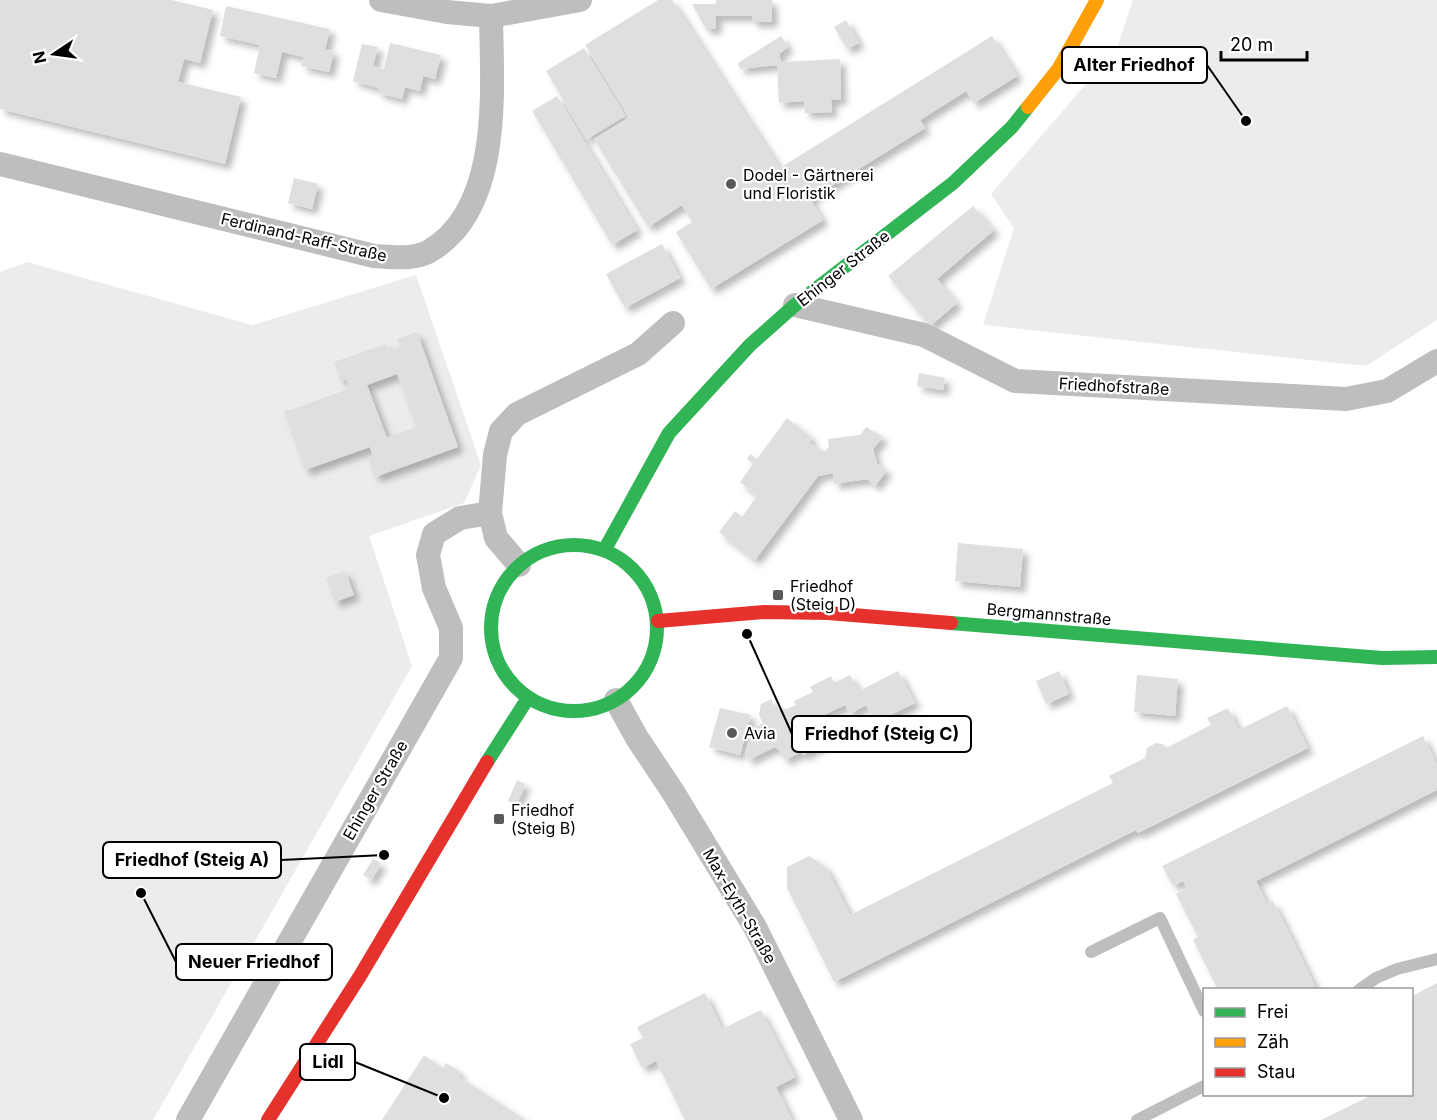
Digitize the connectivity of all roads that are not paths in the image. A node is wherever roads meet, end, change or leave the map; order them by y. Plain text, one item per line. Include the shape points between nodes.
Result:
1 (381, 0) edge
2 (580, 0) edge
3 (1097, 0) edge
4 (491, 16) junction
5 (0, 164) edge
6 (795, 305) junction
7 (673, 323) dead end
8 (1437, 361) edge
9 (490, 513) junction
10 (605, 549) junction
11 (519, 565) junction
12 (658, 621) junction
13 (1437, 657) edge
14 (528, 698) junction
15 (616, 700) junction
16 (1091, 952) dead end
17 (1437, 959) edge
18 (1363, 988) edge
19 (1203, 1009) edge
20 (1203, 1087) edge
21 (188, 1120) edge
22 (268, 1120) edge
23 (851, 1120) edge
24 (1137, 1120) edge

1 - 4 street
2 - 4 street
3 - 6 main road, Ehinger Straße via 1059,68 1012,127 953,183
4 - 5 street, Ferdinand-Raff-Straße via 490,138 477,193 458,228 427,252 402,258 374,256
6 - 8 street, Friedhofstraße via 924,335 1016,381 1346,399 1388,391
6 - 10 main road, Ehinger Straße via 750,345 669,433
7 - 9 street via 638,354 517,414 501,431
9 - 11 street via 496,538
9 - 21 street, Ehinger Straße via 460,518 434,534 428,555 434,588 451,628 451,658
10 - 11 main road via 572,544 553,547
10 - 12 main road via 642,579
11 - 14 main road via 503,583 493,607 491,633 496,658 509,680
12 - 13 main road, Bergmannstraße via 764,612 828,613 1382,658
12 - 15 main road via 649,665 636,684
14 - 15 main road via 550,708 574,712 597,709
14 - 22 main road
15 - 23 street, Max-Eyth-Straße via 755,927
16 - 19 lane via 1160,918
17 - 18 lane via 1397,969
20 - 24 lane

